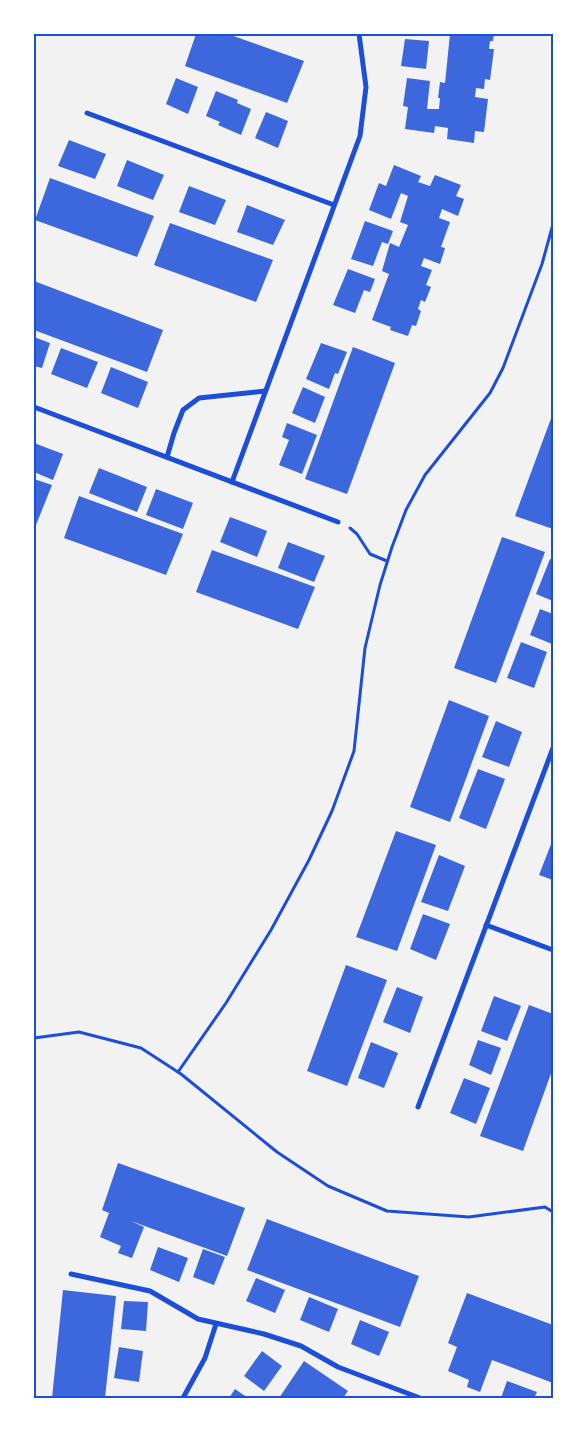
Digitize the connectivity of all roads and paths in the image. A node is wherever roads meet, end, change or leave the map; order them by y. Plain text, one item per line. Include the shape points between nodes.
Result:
1 (359, 34) edge
2 (86, 113) dead end
3 (334, 205) junction
4 (553, 224) edge
5 (265, 391) junction
6 (34, 407) edge
7 (167, 457) junction
8 (232, 482) junction
9 (338, 522) joint
10 (387, 561) junction
11 (553, 748) edge
12 (486, 925) junction
13 (553, 950) edge
14 (34, 1038) edge
15 (178, 1072) junction
16 (418, 1107) dead end
17 (553, 1212) edge
18 (71, 1274) dead end
19 (216, 1324) junction
20 (183, 1398) edge
21 (420, 1398) edge

1 - 3 street via 366,87 360,136
2 - 3 street
3 - 5 street
4 - 10 path via 542,264 503,368 490,393 425,476 406,510
5 - 7 street via 200,398 183,410
5 - 8 street
6 - 7 street
7 - 8 street
8 - 9 street
9 - 10 path via 357,534 370,554
10 - 15 path via 366,648 354,751 332,811 271,930
11 - 12 street
12 - 13 street
12 - 16 street
14 - 15 path via 79,1032 141,1048
15 - 17 path via 277,1152 328,1186 387,1211 469,1217 544,1208
18 - 19 street via 150,1291 198,1319
19 - 20 street via 205,1358
19 - 21 street via 301,1346 338,1367

